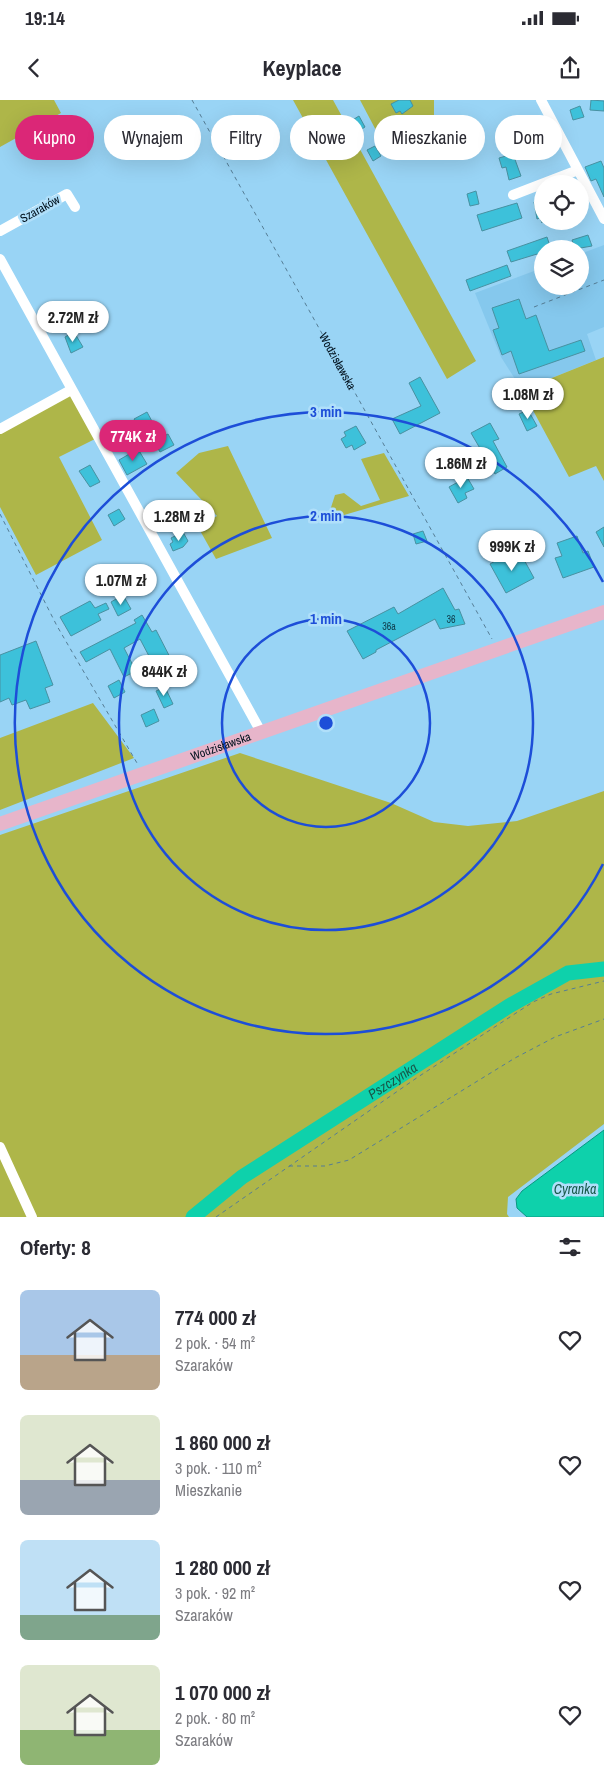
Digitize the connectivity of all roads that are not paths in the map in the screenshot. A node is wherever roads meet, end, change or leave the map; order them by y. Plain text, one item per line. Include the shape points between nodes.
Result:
1 (541, 100) edge
2 (578, 170) junction
3 (513, 195) dead end
4 (75, 207) dead end
5 (604, 219) edge
6 (0, 231) edge
7 (0, 258) edge
8 (70, 387) junction
9 (0, 428) edge
10 (604, 612) edge
11 (261, 732) junction
12 (0, 824) edge
13 (0, 1147) edge
14 (32, 1217) edge

1 - 2 street
2 - 3 street
2 - 5 street
4 - 6 street, Szaraków via 68,194
7 - 8 street
8 - 9 street
8 - 11 street
10 - 11 main road, Wodzisławska
11 - 12 main road, Wodzisławska
13 - 14 street

